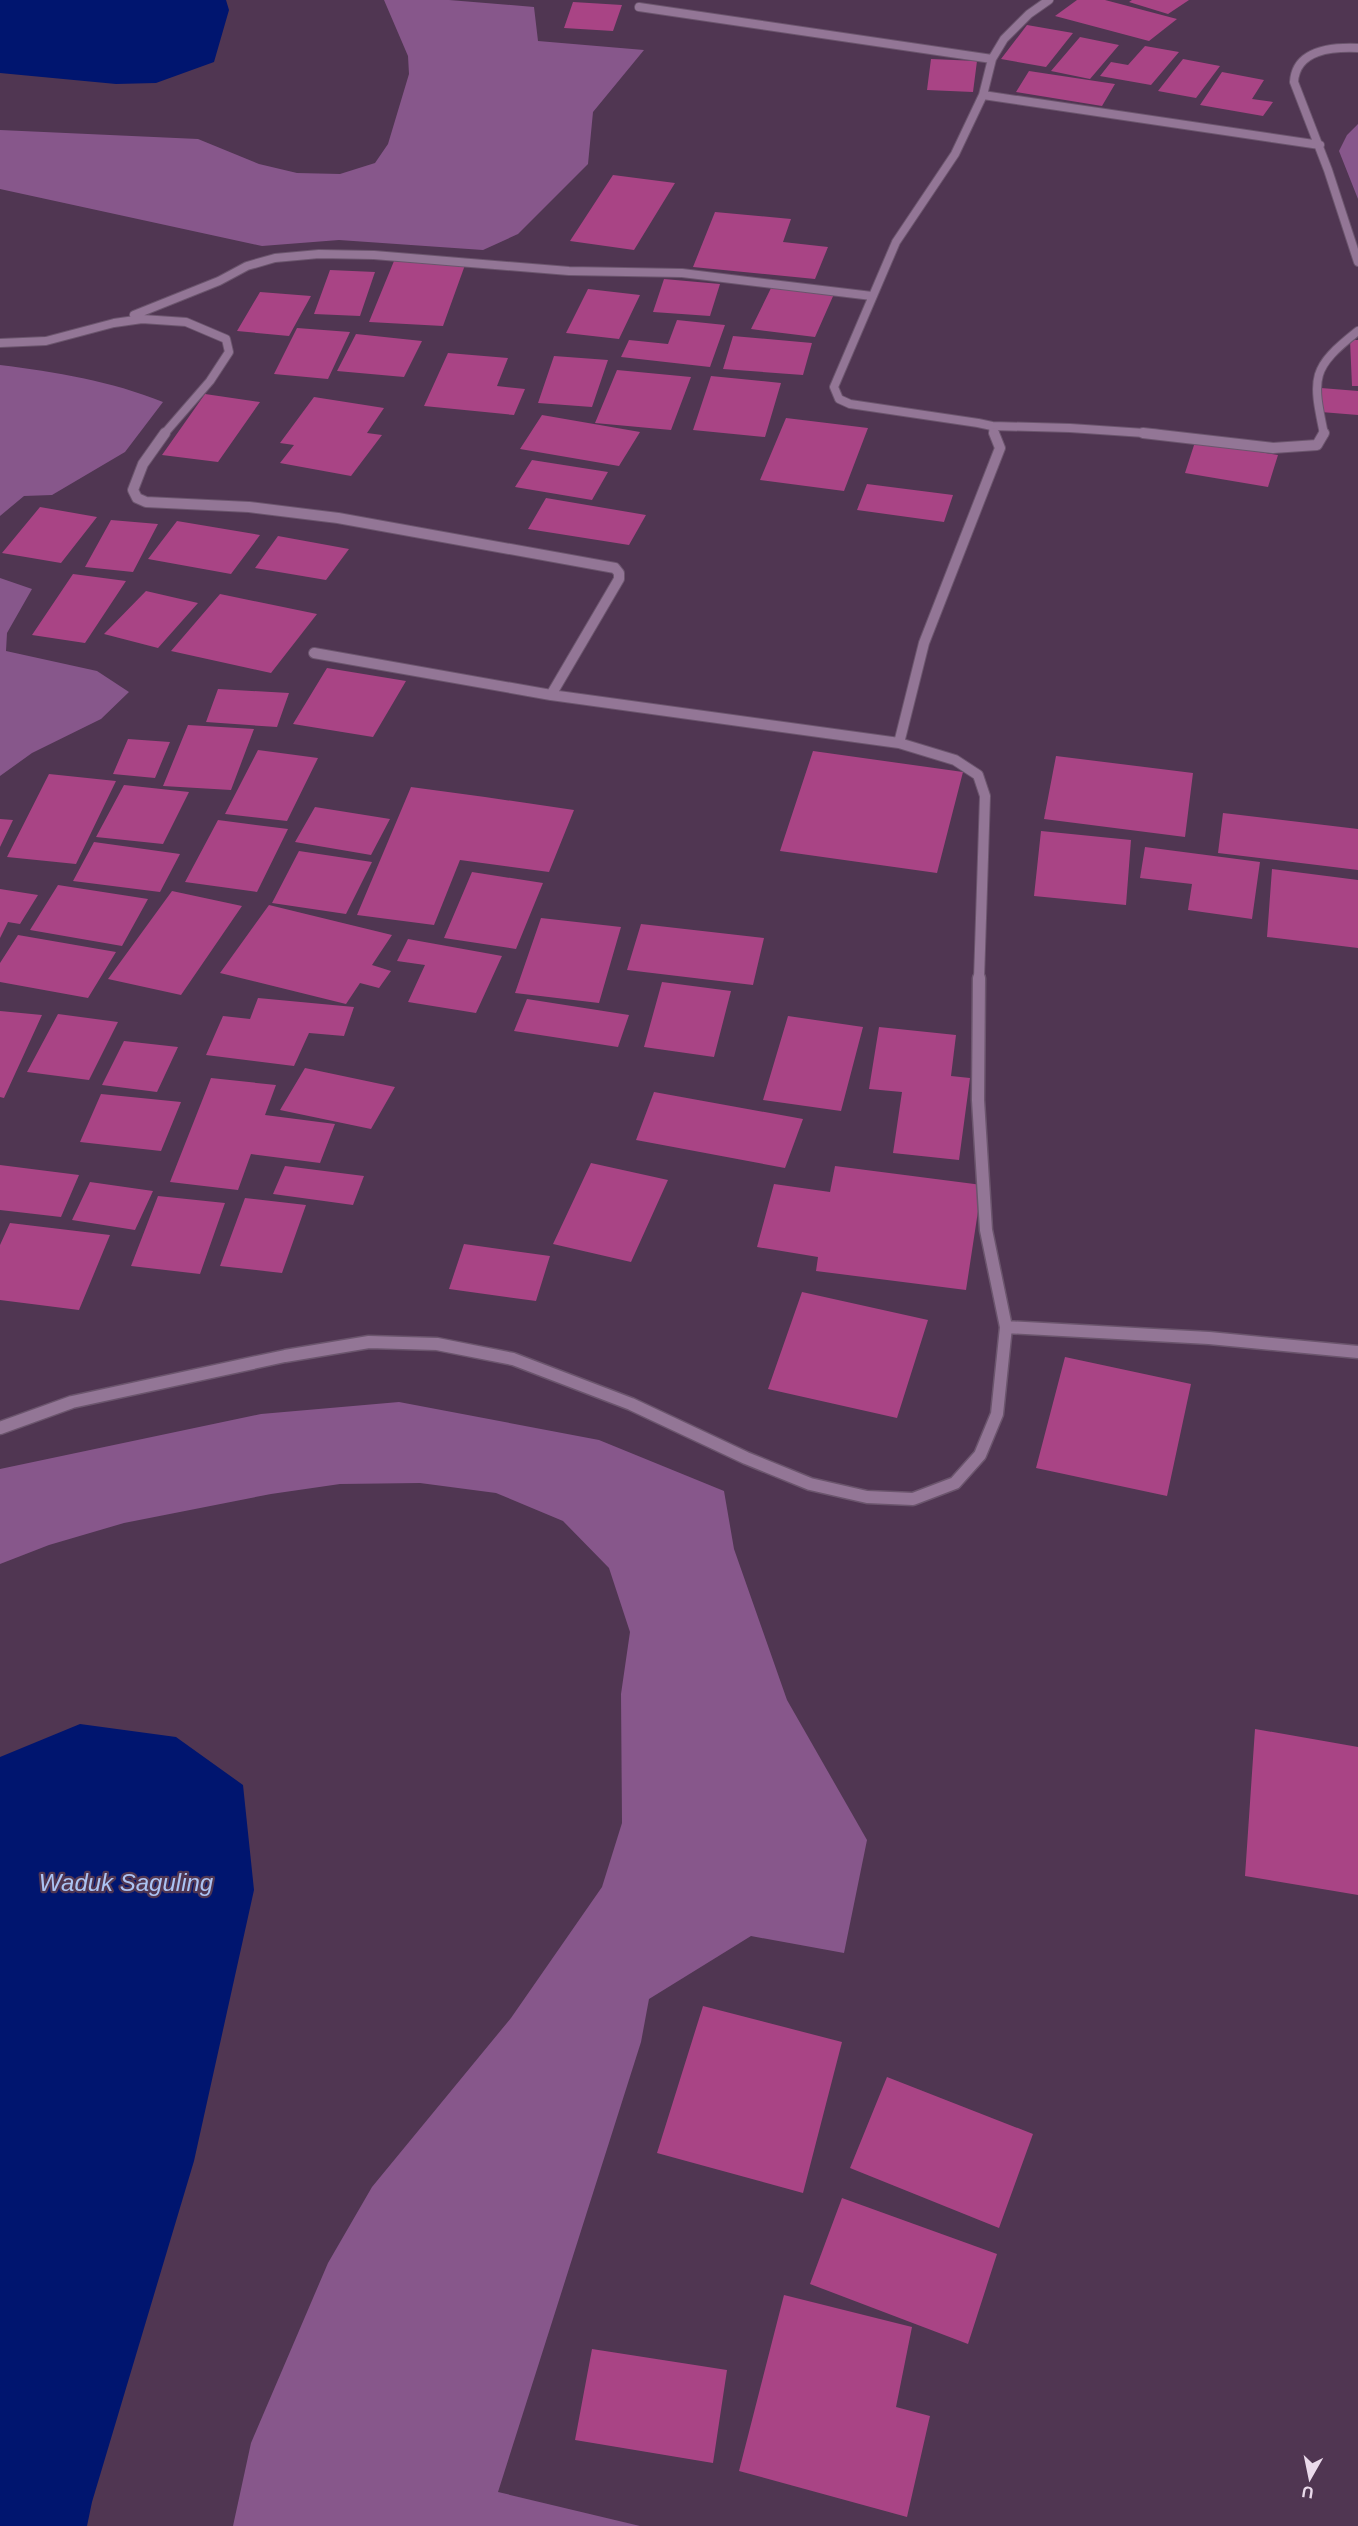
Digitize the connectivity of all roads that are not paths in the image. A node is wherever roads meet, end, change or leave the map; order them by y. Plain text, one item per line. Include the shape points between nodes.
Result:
1 (1048, 0) edge
2 (639, 7) dead end
3 (1358, 48) edge
4 (992, 59) junction
5 (983, 95) junction
6 (1320, 145) junction
7 (1358, 262) edge
8 (872, 296) junction
9 (116, 322) junction
10 (1358, 331) edge
11 (0, 343) edge
12 (992, 426) junction
13 (314, 653) dead end
14 (551, 695) junction
15 (899, 743) junction
16 (1006, 1327) junction
17 (1358, 1352) edge
18 (0, 1428) edge

1 - 4 street via 1004,39
2 - 4 street
3 - 6 street via 1311,54 1300,61 1293,78
4 - 5 street
5 - 6 street
5 - 8 street via 955,154 896,243
6 - 7 street
8 - 9 street via 682,273 569,271 319,254 275,258 247,266
8 - 12 street via 834,387 839,399 850,404
9 - 11 street via 48,340
9 - 14 street via 144,318 187,323 226,339 230,352 144,464 133,490 137,498 146,502 249,507 338,518 615,568 619,579
10 - 12 street via 1330,352 1319,369 1314,386 1324,435 1317,445 1282,449 1095,428
12 - 15 street via 1000,448 924,643
13 - 14 street
14 - 15 street
15 - 16 street via 955,760 978,775 985,796 978,1100 986,1230
16 - 17 street via 1209,1338
16 - 18 street via 997,1414 980,1455 955,1483 913,1499 867,1497 810,1484 631,1404 513,1359 437,1344 369,1342 285,1356 72,1402

